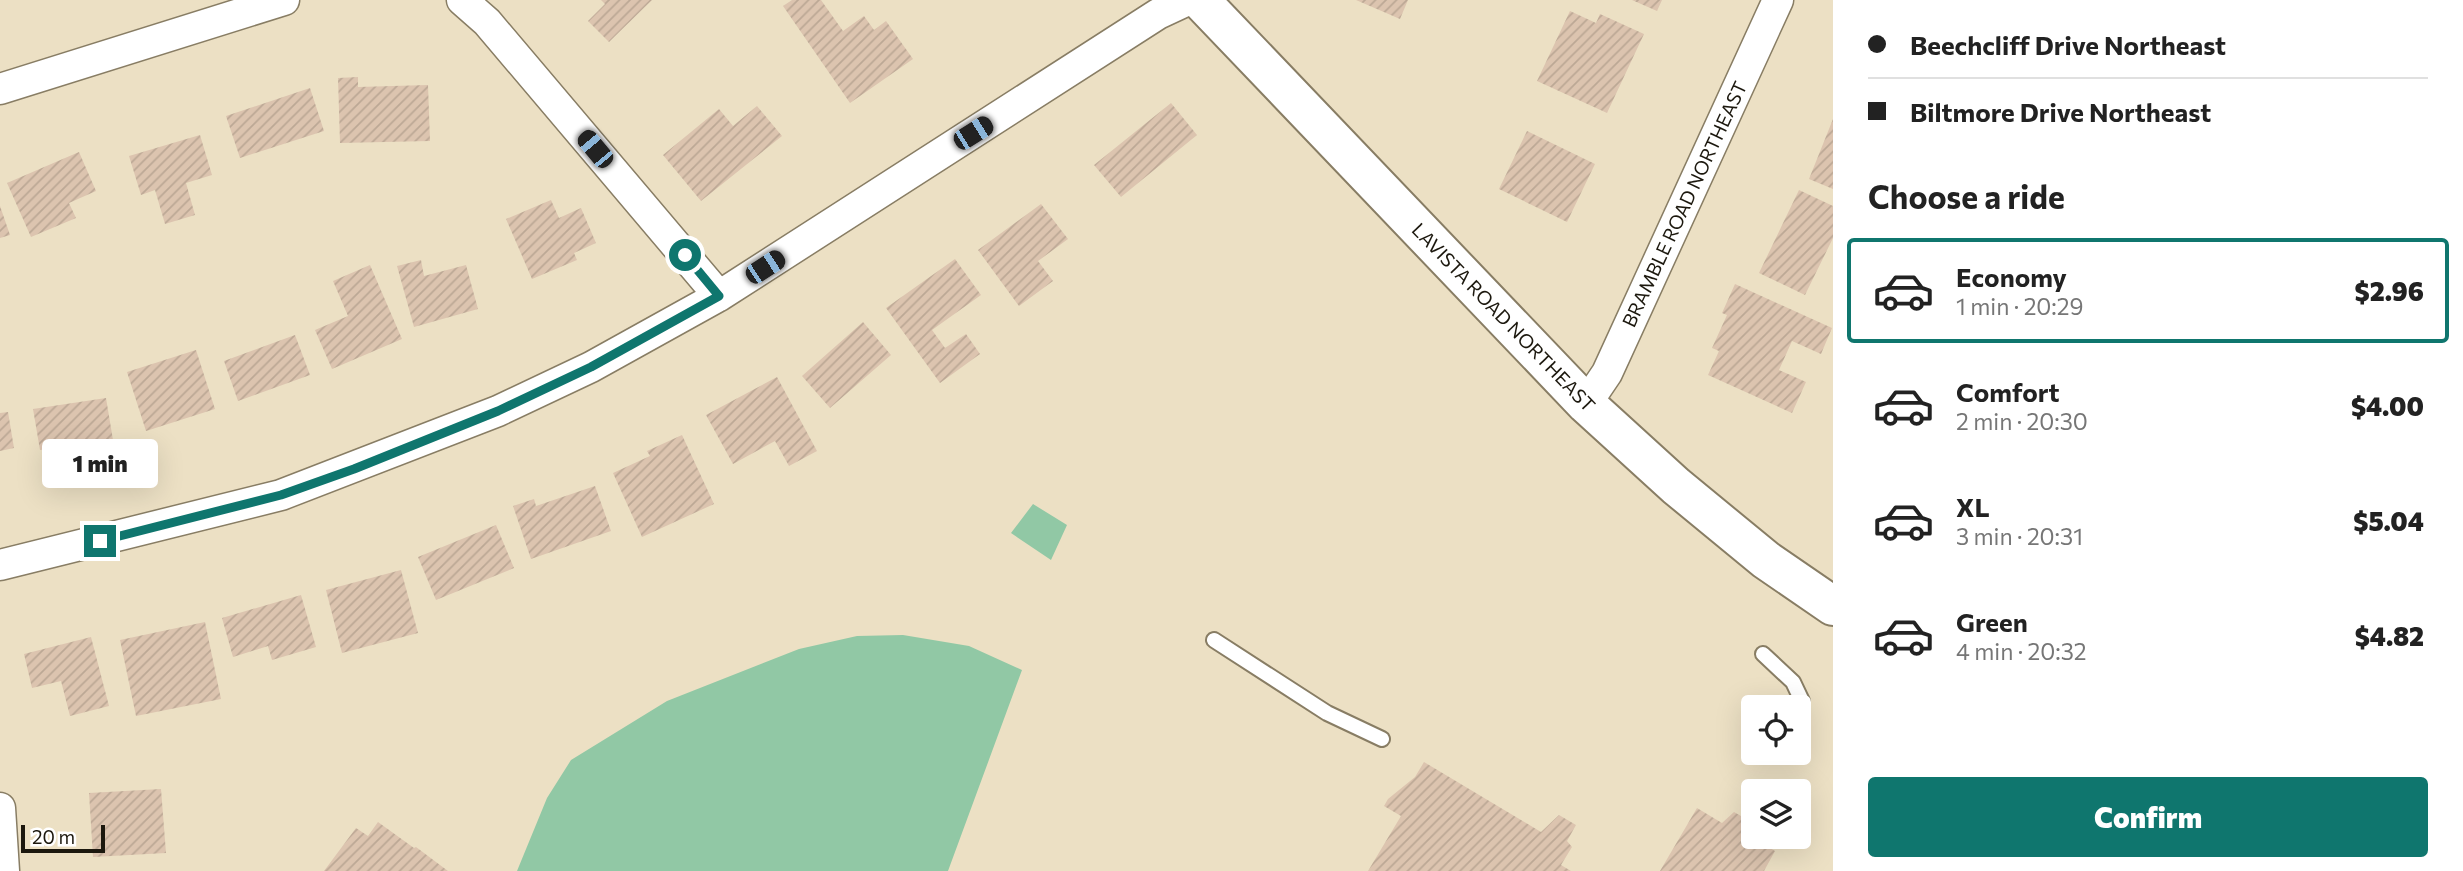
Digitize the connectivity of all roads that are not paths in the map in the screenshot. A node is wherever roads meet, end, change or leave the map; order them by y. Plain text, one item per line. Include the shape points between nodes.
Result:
1 (284, 0) edge
2 (462, 0) edge
3 (1188, 0) edge
4 (1200, 0) edge
5 (1778, 0) edge
6 (0, 89) edge
7 (719, 296) junction
8 (1586, 404) junction
9 (0, 565) edge
10 (1833, 606) edge
11 (1214, 640) dead end
12 (1763, 654) dead end
13 (1799, 695) edge
14 (1382, 738) dead end
15 (0, 808) edge
16 (4, 871) edge

1 - 6 street
2 - 7 street via 487,22
3 - 7 street via 1158,14
4 - 8 main road, LAVISTA ROAD NORTHEAST
5 - 8 street, BRAMBLE ROAD NORTHEAST via 1607,373
7 - 9 street via 591,367 498,411 354,469 281,495
8 - 10 main road, LAVISTA ROAD NORTHEAST via 1766,560
11 - 14 lane via 1327,713
12 - 13 lane via 1793,682
15 - 16 street

